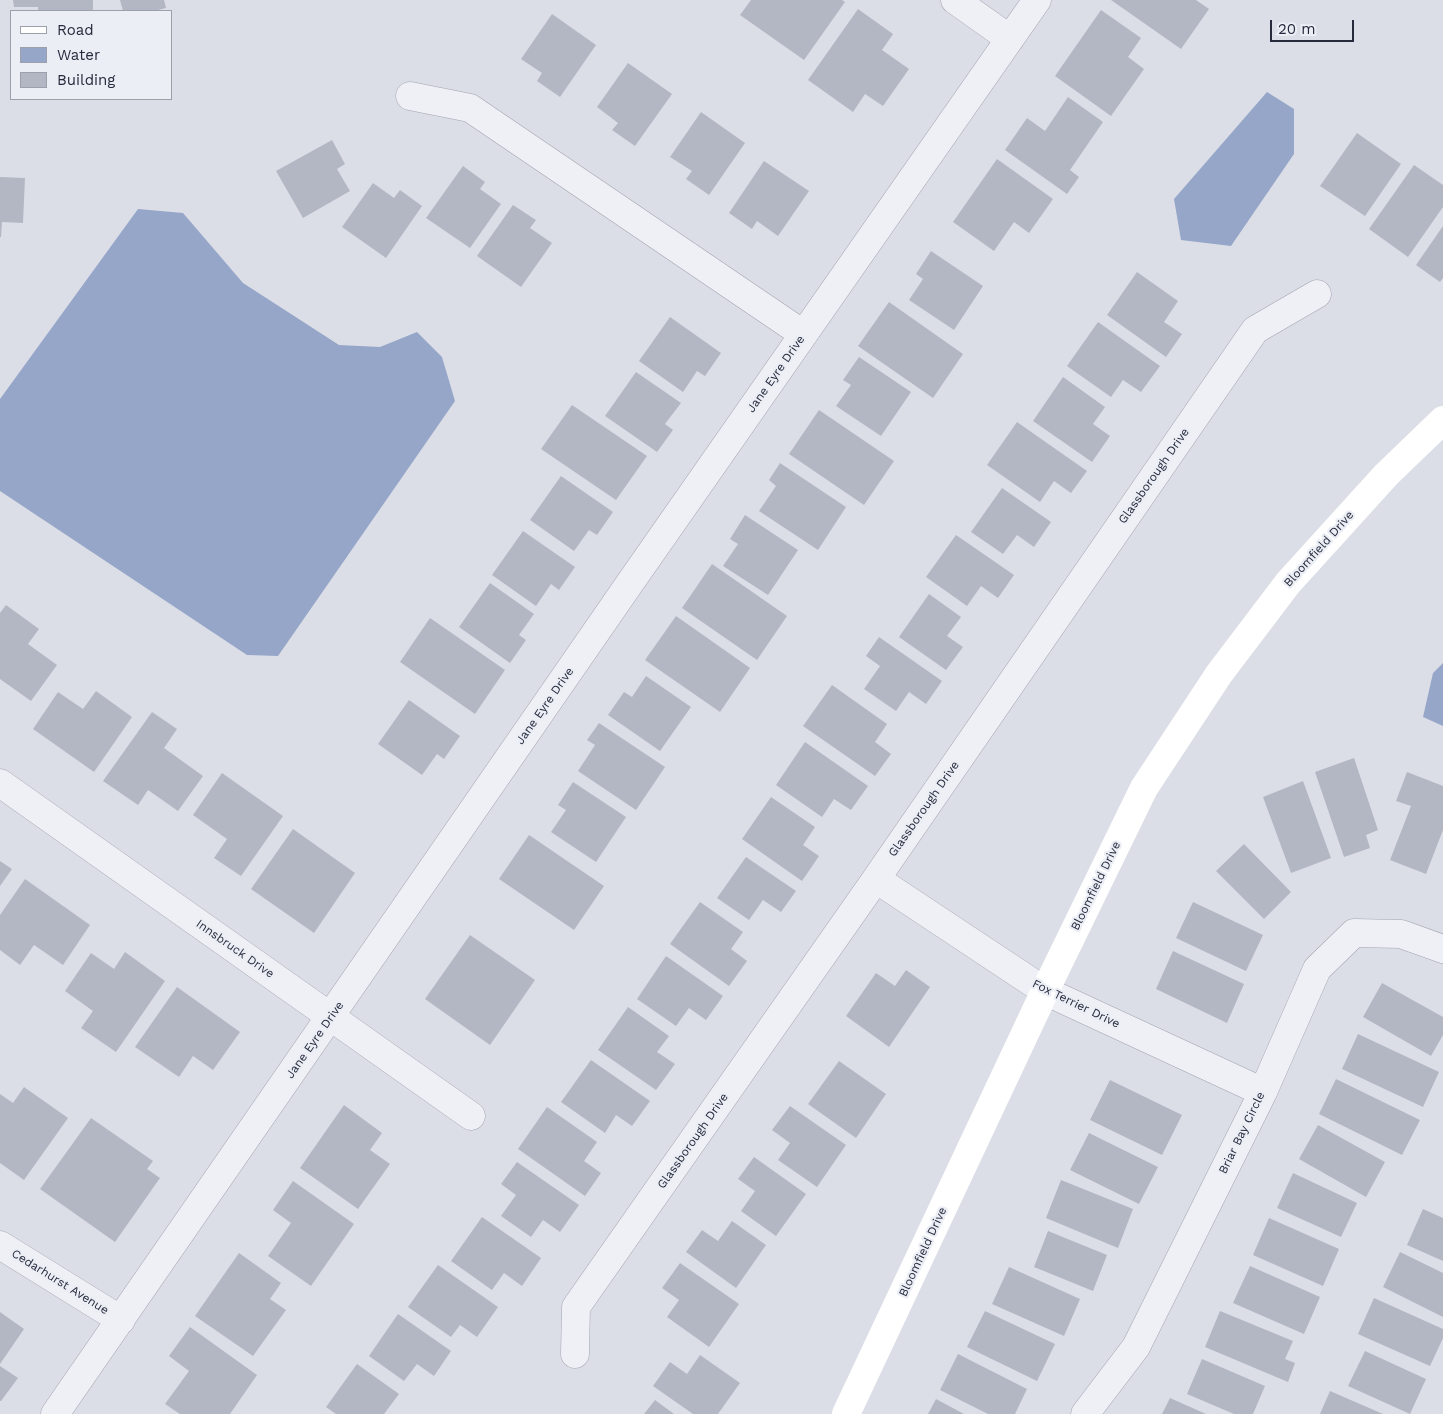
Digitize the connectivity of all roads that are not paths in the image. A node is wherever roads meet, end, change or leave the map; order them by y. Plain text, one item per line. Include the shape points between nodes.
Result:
1 (955, 0) edge
2 (1037, 0) edge
3 (1010, 39) junction
4 (410, 96) dead end
5 (1317, 294) dead end
6 (804, 334) junction
7 (1443, 420) edge
8 (0, 783) edge
9 (876, 879) junction
10 (1443, 949) edge
11 (1045, 992) junction
12 (331, 1017) junction
13 (1263, 1092) junction
14 (471, 1116) dead end
15 (0, 1245) edge
16 (121, 1320) junction
17 (575, 1354) dead end
18 (55, 1414) edge
19 (846, 1414) edge
20 (1086, 1414) edge

1 - 3 street
2 - 3 street, Jane Eyre Drive
3 - 6 street, Jane Eyre Drive
4 - 6 street via 470,108
5 - 9 street, Glassborough Drive via 1255,330
6 - 12 street, Jane Eyre Drive
7 - 11 street, Bloomfield Drive via 1386,475 1288,583 1219,674 1144,788
8 - 12 street, Innsbruck Drive
9 - 11 street, Fox Terrier Drive
9 - 17 street, Glassborough Drive via 576,1308
10 - 13 street, Briar Bay Circle via 1401,934 1354,933 1317,969
11 - 13 street, Fox Terrier Drive
11 - 19 street, Bloomfield Drive
12 - 14 street, Innsbruck Drive
12 - 16 street, Jane Eyre Drive
13 - 20 street, Briar Bay Circle via 1136,1347
15 - 16 street, Cedarhurst Avenue
16 - 18 street, Jane Eyre Drive

